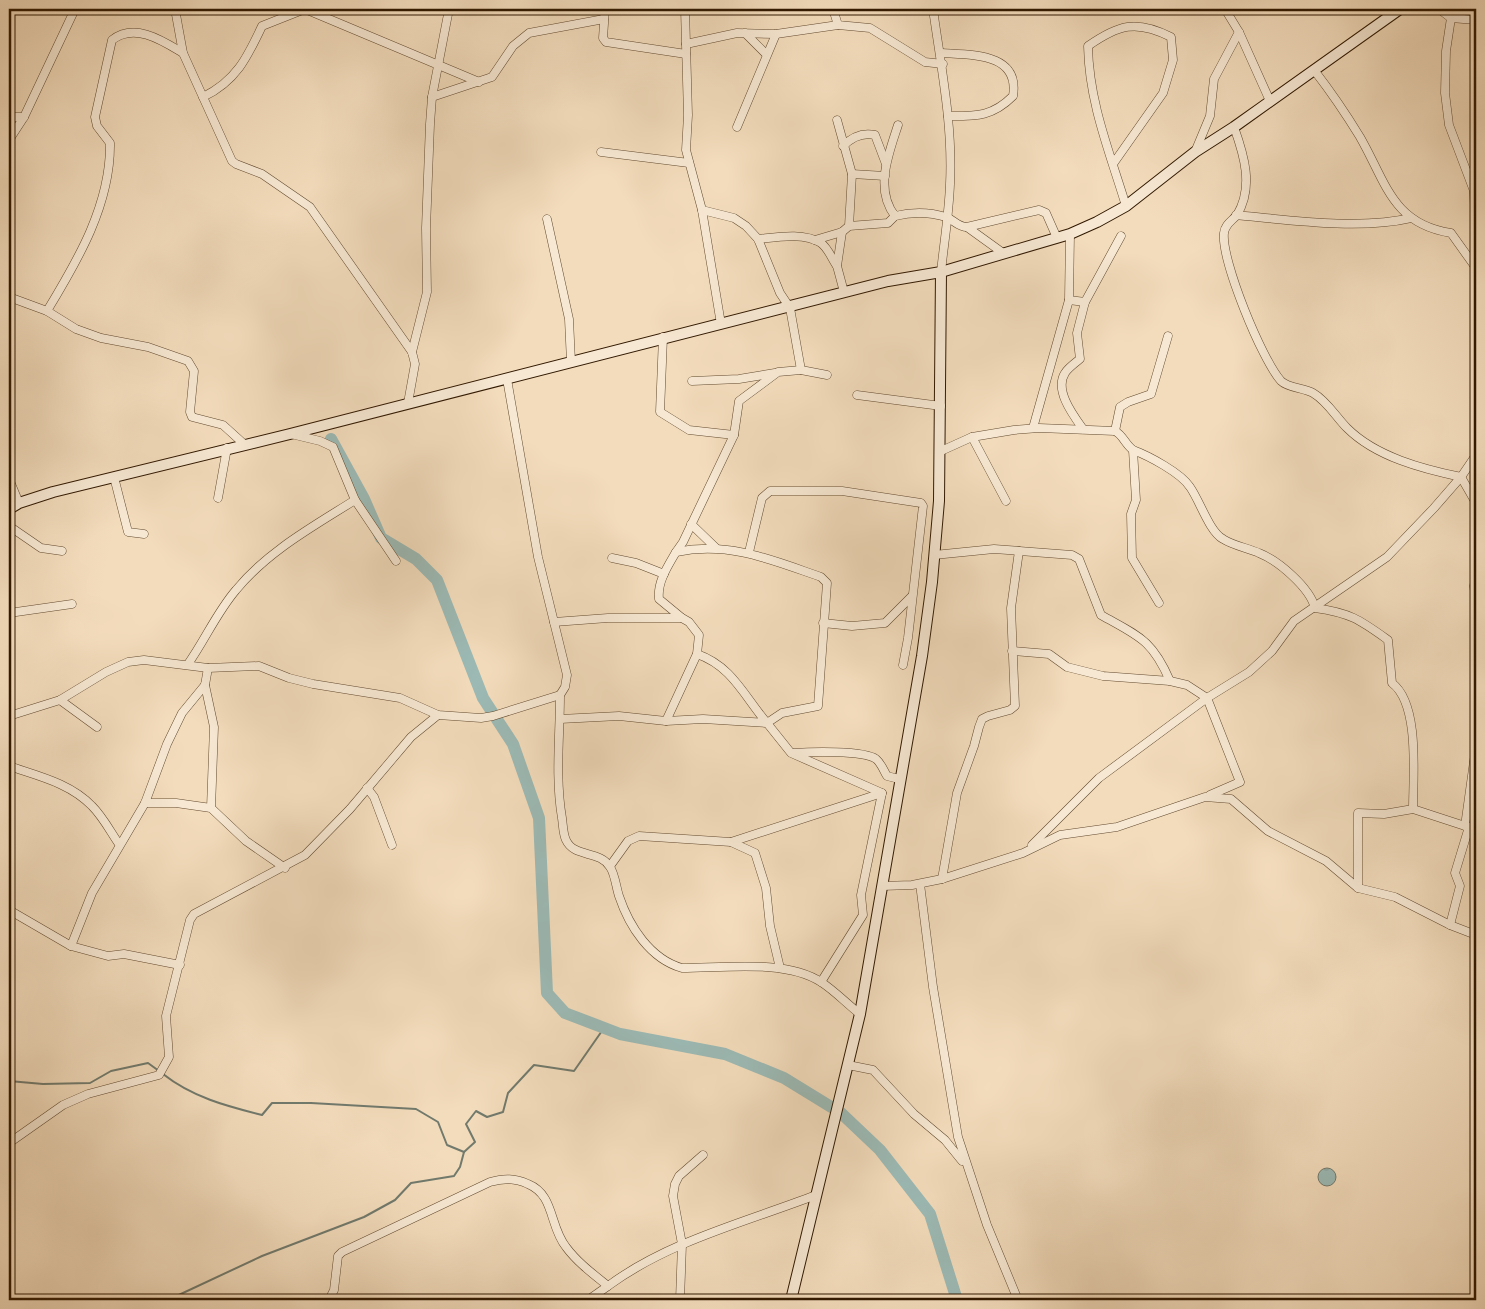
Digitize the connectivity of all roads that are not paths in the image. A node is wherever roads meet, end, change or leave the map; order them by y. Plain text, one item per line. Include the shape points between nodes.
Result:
1 (75, 9) edge
2 (175, 9) edge
3 (449, 9) edge
4 (605, 9) edge
5 (685, 9) edge
6 (833, 9) edge
7 (933, 9) edge
8 (1225, 9) edge
9 (1400, 9) edge
10 (1439, 9) edge
11 (1452, 18) junction
12 (604, 19) junction
13 (1476, 20) edge
14 (838, 25) junction
15 (1240, 32) junction
16 (745, 33) junction
17 (776, 34) junction
18 (686, 44) junction
19 (183, 53) junction
20 (942, 53) junction
21 (686, 54) junction
22 (766, 54) junction
23 (943, 64) junction
24 (438, 65) junction
25 (1314, 70) junction
26 (479, 82) junction
27 (202, 97) junction
28 (432, 97) junction
29 (1270, 101) junction
30 (948, 116) junction
31 (9, 117) edge
32 (24, 117) junction
33 (837, 120) dead end
34 (898, 125) dead end
35 (737, 127) dead end
36 (1234, 127) junction
37 (9, 140) edge
38 (843, 146) junction
39 (601, 152) dead end
40 (1195, 152) junction
41 (689, 163) junction
42 (886, 164) junction
43 (1113, 164) junction
44 (852, 174) junction
45 (884, 176) junction
46 (1475, 189) edge
47 (1126, 206) junction
48 (702, 210) junction
49 (1236, 215) junction
50 (895, 216) junction
51 (947, 218) junction
52 (1411, 218) junction
53 (547, 219) dead end
54 (849, 226) junction
55 (967, 227) junction
56 (842, 232) junction
57 (1070, 234) junction
58 (1121, 236) dead end
59 (1057, 238) junction
60 (758, 239) junction
61 (815, 240) junction
62 (1476, 242) edge
63 (1003, 254) junction
64 (837, 266) junction
65 (1476, 268) edge
66 (940, 272) junction
67 (844, 292) junction
68 (9, 297) edge
69 (1069, 300) junction
70 (1085, 302) junction
71 (790, 308) junction
72 (47, 311) junction
73 (721, 324) junction
74 (1168, 336) dead end
75 (663, 337) junction
76 (412, 352) junction
77 (571, 362) junction
78 (801, 370) junction
79 (778, 372) junction
80 (827, 374) dead end
81 (507, 379) junction
82 (692, 381) dead end
83 (857, 395) dead end
84 (408, 403) junction
85 (940, 406) junction
86 (1033, 428) junction
87 (1083, 429) junction
88 (1115, 431) junction
89 (290, 434) junction
90 (734, 435) junction
91 (972, 437) junction
92 (244, 444) junction
93 (227, 448) junction
94 (1132, 450) junction
95 (941, 451) junction
96 (1476, 455) edge
97 (114, 477) junction
98 (1461, 477) junction
99 (9, 480) edge
100 (218, 498) dead end
101 (356, 500) junction
102 (1006, 501) dead end
103 (19, 503) junction
104 (1476, 503) edge
105 (9, 509) edge
106 (691, 524) junction
107 (9, 526) edge
108 (144, 534) dead end
109 (716, 548) junction
110 (62, 551) dead end
111 (1019, 551) junction
112 (676, 552) junction
113 (749, 552) junction
114 (612, 558) dead end
115 (934, 559) junction
116 (917, 560) junction
117 (396, 561) dead end
118 (664, 574) junction
119 (1476, 575) edge
120 (912, 596) junction
121 (1159, 603) dead end
122 (72, 604) dead end
123 (1476, 604) edge
124 (1316, 608) junction
125 (9, 613) edge
126 (682, 618) junction
127 (554, 622) junction
128 (823, 623) junction
129 (1012, 651) junction
130 (697, 654) junction
131 (188, 664) junction
132 (903, 665) dead end
133 (208, 668) junction
134 (1170, 681) junction
135 (205, 685) junction
136 (560, 695) junction
137 (1207, 698) junction
138 (60, 700) junction
139 (438, 715) junction
140 (9, 716) edge
141 (560, 719) junction
142 (666, 721) junction
143 (767, 723) junction
144 (97, 727) dead end
145 (1476, 747) edge
146 (791, 753) junction
147 (9, 766) edge
148 (899, 779) junction
149 (367, 788) junction
150 (882, 793) junction
151 (1206, 797) junction
152 (145, 803) junction
153 (210, 808) junction
154 (1413, 809) junction
155 (1470, 827) edge
156 (731, 842) junction
157 (119, 844) junction
158 (392, 845) dead end
159 (1023, 853) junction
160 (610, 866) junction
161 (285, 868) junction
162 (942, 879) junction
163 (920, 884) junction
164 (882, 886) junction
165 (1358, 888) junction
166 (9, 910) edge
167 (1450, 925) junction
168 (1476, 935) edge
169 (72, 946) junction
170 (180, 965) junction
171 (780, 968) junction
172 (821, 982) junction
173 (860, 1014) junction
174 (848, 1065) junction
175 (9, 1143) edge
176 (703, 1155) dead end
177 (972, 1178) junction
178 (816, 1195) junction
179 (682, 1244) junction
180 (608, 1286) junction
181 (329, 1300) edge
182 (588, 1300) edge
183 (680, 1300) edge
184 (791, 1300) edge
185 (1018, 1300) edge

1 - 32 street
2 - 19 street
3 - 24 street
4 - 12 street
5 - 18 street
6 - 14 street
7 - 20 street
8 - 15 street
9 - 25 street
10 - 11 street
11 - 13 street
11 - 46 street via 1446,51 1445,93 1449,125
12 - 21 street via 603,38 611,44
12 - 26 street via 529,33 513,46 492,77
14 - 17 street
14 - 23 street via 870,28 920,60
15 - 29 street
15 - 40 street via 1214,79 1210,116
16 - 17 street
16 - 18 street
16 - 22 street
17 - 22 street
18 - 21 street
19 - 27 street
19 - 72 street via 149,34 118,36 112,40 95,117 96,126 110,143 106,190 74,267
20 - 23 street
20 - 30 street via 988,57 1011,73 1015,80 1013,96 993,112
21 - 41 street via 686,150
22 - 35 street
23 - 30 street
24 - 26 street
24 - 27 street via 305,9 262,26 248,55 224,86
24 - 28 street
25 - 29 street
25 - 52 street via 1360,138 1390,194
26 - 28 street
27 - 76 street via 232,160 262,174 310,208
28 - 76 street via 426,228 427,292
29 - 36 street
30 - 51 street via 950,184
31 - 32 street
32 - 37 street
33 - 38 street
34 - 42 street
36 - 40 street
36 - 49 street via 1246,171 1245,194
38 - 42 street via 851,138 875,135
38 - 44 street
39 - 41 street
40 - 47 street
41 - 48 street
42 - 45 street
43 - 43 street via 1098,123 1088,46 1122,26 1156,30 1171,37 1173,60 1163,93
43 - 47 street
44 - 45 street
44 - 54 street
45 - 50 street via 888,202
46 - 62 street
47 - 57 street
48 - 60 street via 734,218
48 - 73 street
49 - 52 street via 1330,222 1392,222
49 - 98 street via 1224,233 1226,250 1256,336 1281,381 1313,393 1348,429 1396,458 1417,467
50 - 51 street via 911,212
50 - 54 street via 888,223
51 - 55 street
51 - 66 street
52 - 65 street via 1431,230 1451,233
53 - 77 street via 569,319
54 - 56 street
55 - 59 street via 1039,210 1046,213
55 - 63 street
56 - 61 street
56 - 64 street
57 - 59 street
57 - 69 street
58 - 70 street
59 - 63 street
60 - 61 street via 794,236
60 - 71 street via 780,293
61 - 64 street via 822,244
63 - 66 street
64 - 67 street
66 - 67 street
66 - 85 street
67 - 71 street
68 - 72 street
69 - 70 street
69 - 86 street
70 - 87 street via 1076,334 1080,360 1065,373 1061,383 1070,411
71 - 73 street
71 - 78 street
72 - 92 street via 76,329 101,338 148,346 188,361 194,371 192,416 223,425
73 - 75 street
74 - 88 street via 1151,394 1120,407
75 - 77 street
75 - 90 street via 660,412 689,430
76 - 84 street via 415,364
77 - 81 street
78 - 79 street
78 - 80 street
79 - 82 street via 739,379
79 - 90 street via 739,402
81 - 84 street
81 - 127 street via 538,557
83 - 85 street
84 - 89 street
85 - 95 street
86 - 87 street
86 - 91 street
87 - 88 street
88 - 94 street
89 - 92 street
89 - 101 street via 333,447
90 - 106 street
91 - 95 street
91 - 102 street
92 - 93 street
93 - 97 street
93 - 100 street
94 - 121 street via 1136,500 1131,514 1132,558
94 - 124 street via 1182,479 1190,486 1222,539 1261,553 1280,565 1313,598
95 - 115 street
96 - 98 street
97 - 103 street
97 - 108 street via 128,532
98 - 104 street
98 - 124 street via 1387,557
99 - 103 street
101 - 117 street
101 - 131 street via 298,536 260,565 218,614
103 - 105 street
106 - 109 street
106 - 112 street
107 - 110 street via 41,548
109 - 112 street
109 - 113 street
111 - 115 street via 987,550
111 - 129 street via 1011,601
111 - 134 street via 1062,552 1078,559 1101,615 1147,642
112 - 118 street
113 - 116 street via 766,493 842,491 922,503
113 - 128 street via 825,578
114 - 118 street via 636,562
115 - 116 street
115 - 148 street via 922,656
116 - 120 street
118 - 126 street via 659,598
119 - 123 street
120 - 128 street via 885,622 852,626
120 - 132 street
122 - 125 street
124 - 137 street via 1294,621 1272,651 1249,672
124 - 154 street via 1356,617 1388,640 1392,683 1400,689 1409,713
126 - 127 street
126 - 130 street via 699,635
127 - 136 street via 568,675
128 - 143 street via 818,706 782,713
129 - 134 street via 1049,654 1067,667 1103,676
129 - 162 street via 1015,706 982,719 957,793
130 - 142 street
130 - 143 street via 714,659 728,671
131 - 133 street
131 - 138 street via 144,660 128,662
133 - 135 street
133 - 139 street via 259,666 313,684 400,698
134 - 137 street via 1187,685
135 - 152 street via 182,713
135 - 153 street via 214,727
136 - 139 street via 481,718
136 - 141 street
137 - 151 street via 1240,782
137 - 159 street via 1099,778
138 - 140 street
138 - 144 street
139 - 149 street via 411,737
141 - 142 street via 620,716
141 - 160 street via 558,788 565,839 573,849 593,854
142 - 143 street via 703,719
143 - 146 street
145 - 155 street
146 - 148 street via 870,756 879,761 887,776
146 - 150 street
147 - 157 street via 60,783 75,793 91,805
148 - 164 street
149 - 158 street via 374,797
149 - 161 street via 305,855
150 - 156 street
150 - 172 street via 861,896 863,915
151 - 159 street via 1117,827 1060,835
151 - 165 street via 1231,799 1268,831 1326,861
152 - 153 street
152 - 157 street
153 - 161 street via 246,841
154 - 155 street
154 - 165 street via 1384,814 1358,813
155 - 167 street via 1455,873 1460,886
156 - 160 street via 639,836 628,841
156 - 171 street via 758,857
157 - 169 street via 92,893
159 - 162 street
160 - 171 street via 625,911 636,930 656,956 668,964 682,968
161 - 170 street via 194,914
162 - 163 street
163 - 164 street
163 - 177 street via 932,987 955,1121
164 - 173 street
165 - 167 street via 1394,897
166 - 169 street
167 - 168 street
169 - 170 street via 108,956 124,954
170 - 175 street via 166,1016 169,1056 159,1075 88,1094 63,1105
171 - 172 street via 806,974
172 - 173 street
173 - 174 street
174 - 177 street via 873,1070 914,1114 952,1147
174 - 178 street
176 - 179 street via 679,1176 675,1184
177 - 185 street via 987,1225
178 - 179 street
178 - 184 street
179 - 180 street via 644,1261
179 - 183 street
180 - 181 street via 565,1246 546,1198 537,1188 515,1179 501,1179 342,1252 338,1256 334,1290
180 - 182 street

